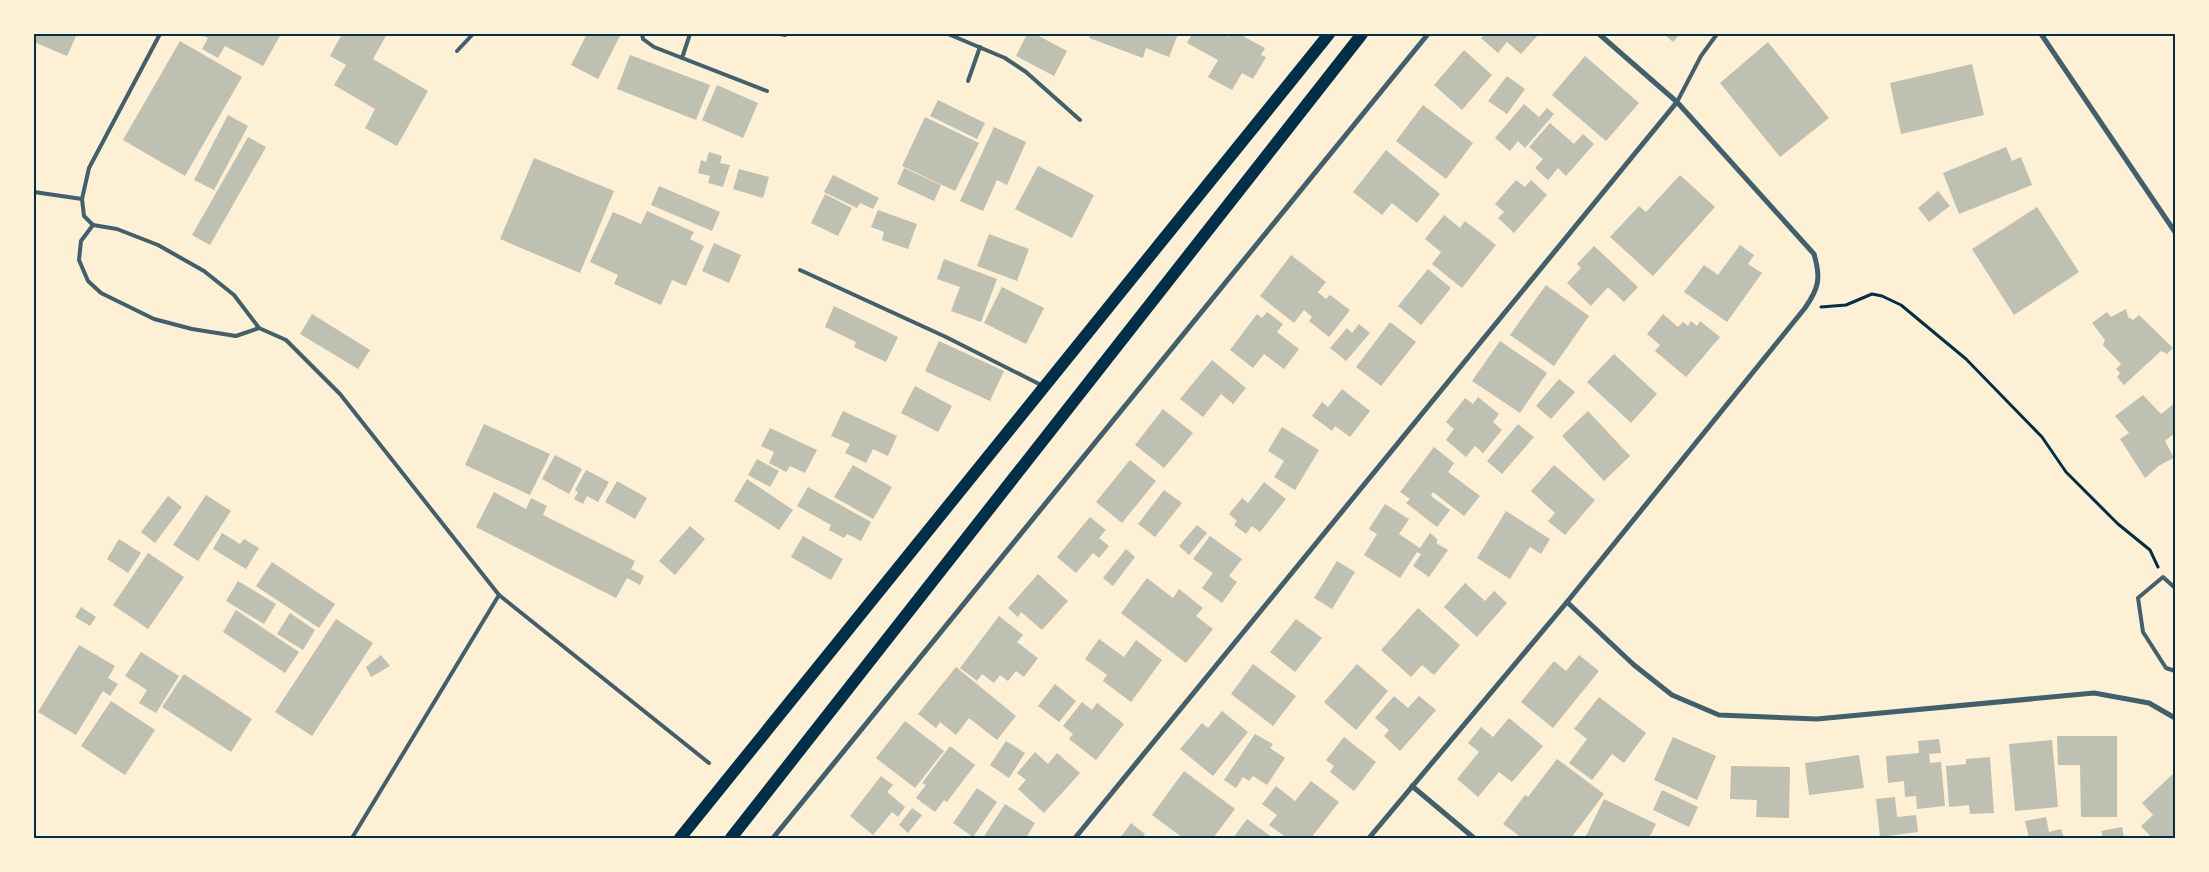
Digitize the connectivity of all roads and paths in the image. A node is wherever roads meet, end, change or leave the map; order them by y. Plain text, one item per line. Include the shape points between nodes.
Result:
1 (160, 34) edge
2 (473, 34) edge
3 (642, 34) edge
4 (690, 34) edge
5 (948, 34) edge
6 (1329, 34) edge
7 (1362, 34) edge
8 (1428, 34) edge
9 (1599, 34) edge
10 (1718, 34) edge
11 (2041, 34) edge
12 (980, 47) junction
13 (457, 51) dead end
14 (682, 58) junction
15 (968, 81) dead end
16 (767, 90) dead end
17 (1677, 102) junction
18 (1080, 120) dead end
19 (34, 192) edge
20 (82, 199) junction
21 (93, 225) junction
22 (2175, 232) edge
23 (800, 270) dead end
24 (1805, 308) junction
25 (259, 328) junction
26 (1045, 386) junction
27 (2163, 577) junction
28 (2175, 588) edge
29 (499, 595) junction
30 (1567, 602) junction
31 (2175, 671) edge
32 (2175, 718) edge
33 (709, 763) dead end
34 (1412, 786) junction
35 (352, 838) edge
36 (680, 838) edge
37 (731, 838) edge
38 (774, 838) edge
39 (1075, 838) edge
40 (1369, 838) edge
41 (1474, 838) edge

1 - 20 lane via 89,168
2 - 13 lane
3 - 14 lane via 643,39 654,47
4 - 14 lane
5 - 12 lane
6 - 26 main road
7 - 37 main road
8 - 38 street
9 - 17 street
10 - 17 lane via 1701,56
11 - 22 street
12 - 15 lane
12 - 18 lane via 1026,72
14 - 16 lane
17 - 24 street via 1814,254 1819,281
17 - 39 street
19 - 20 lane
20 - 21 lane via 84,216
21 - 25 lane via 117,229 158,245 204,271 234,295
21 - 25 lane via 81,241 79,260 88,281 101,293 154,319 192,329 236,336
23 - 26 lane
24 - 27 path via 1846,305 1872,294 1901,305 1966,359 2042,437 2066,472 2118,524 2150,550
24 - 30 street
25 - 29 lane via 286,340 340,394
26 - 36 main road
27 - 28 lane
27 - 31 lane via 2138,598 2143,632 2166,668
29 - 33 lane
29 - 35 lane
30 - 32 street via 1634,665 1672,695 1719,715 1816,719 2094,693 2149,703
30 - 34 street
34 - 40 street
34 - 41 street

